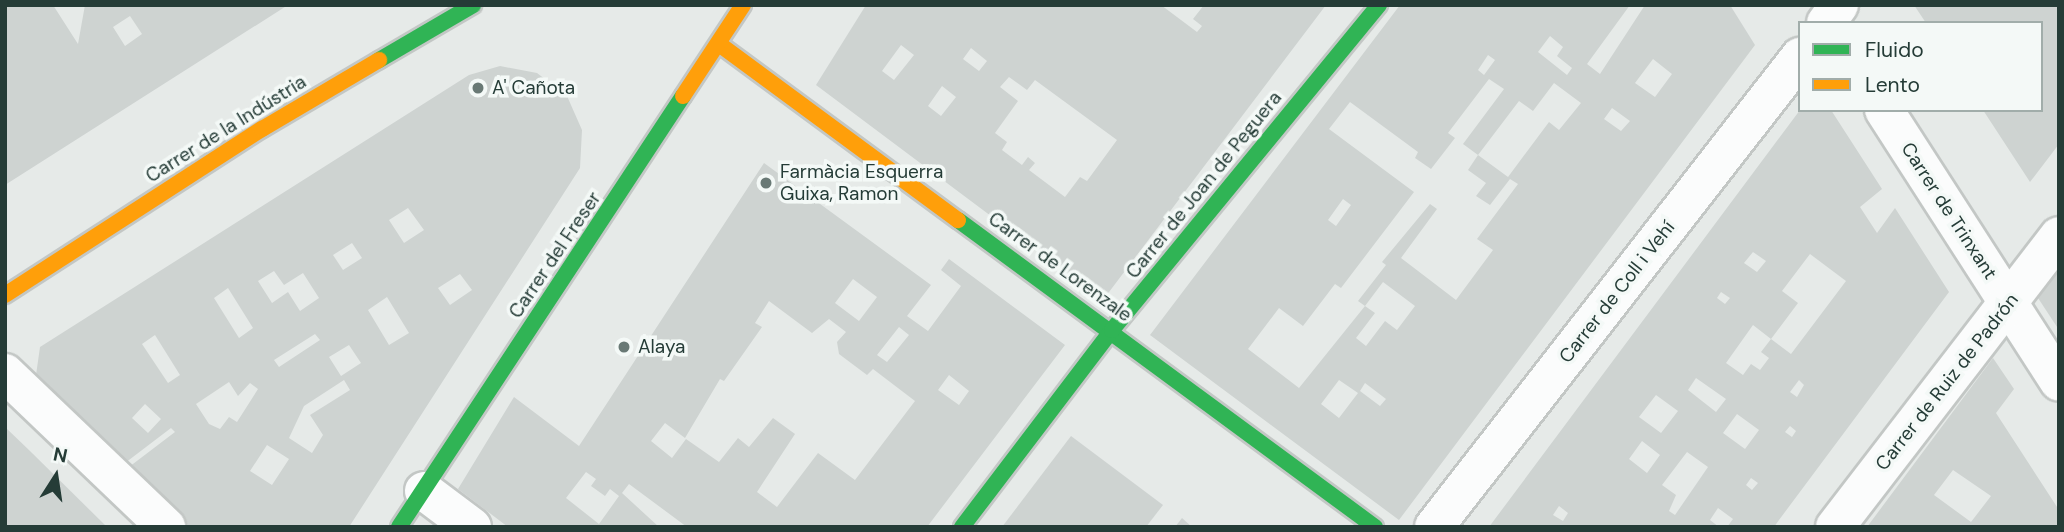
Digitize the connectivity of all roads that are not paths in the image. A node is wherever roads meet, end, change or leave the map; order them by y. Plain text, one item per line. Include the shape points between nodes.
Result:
1 (743, 5) edge
2 (1379, 5) edge
3 (1816, 5) edge
4 (1839, 5) edge
5 (465, 7) edge
6 (1826, 21) edge
7 (1828, 21) edge
8 (719, 44) junction
9 (1798, 60) edge
10 (1885, 112) edge
11 (2059, 236) edge
12 (5, 295) edge
13 (2008, 303) junction
14 (1112, 330) junction
15 (5, 373) edge
16 (2059, 382) edge
17 (424, 491) junction
18 (166, 527) edge
19 (400, 527) edge
20 (472, 527) edge
21 (962, 527) edge
22 (1375, 527) edge
23 (1434, 527) edge
24 (1835, 527) edge

1 - 8 street, Carrer del Freser
2 - 14 street, Carrer de Joan de Peguera
3 - 6 street
4 - 7 street
5 - 12 street, Carrer de la Indústria via 262,129
8 - 14 street, Carrer de Lorenzale
8 - 17 street, Carrer del Freser
9 - 23 street, Carrer de Coll i Vehí
10 - 13 street, Carrer de Trinxant
11 - 13 street, Carrer de Ruiz de Padrón
13 - 16 street, Carrer de Trinxant
13 - 24 street, Carrer de Ruiz de Padrón
14 - 21 street, Carrer de Joan de Peguera
14 - 22 street, Carrer de Lorenzale
15 - 18 street
17 - 19 street, Carrer del Freser
17 - 20 street

